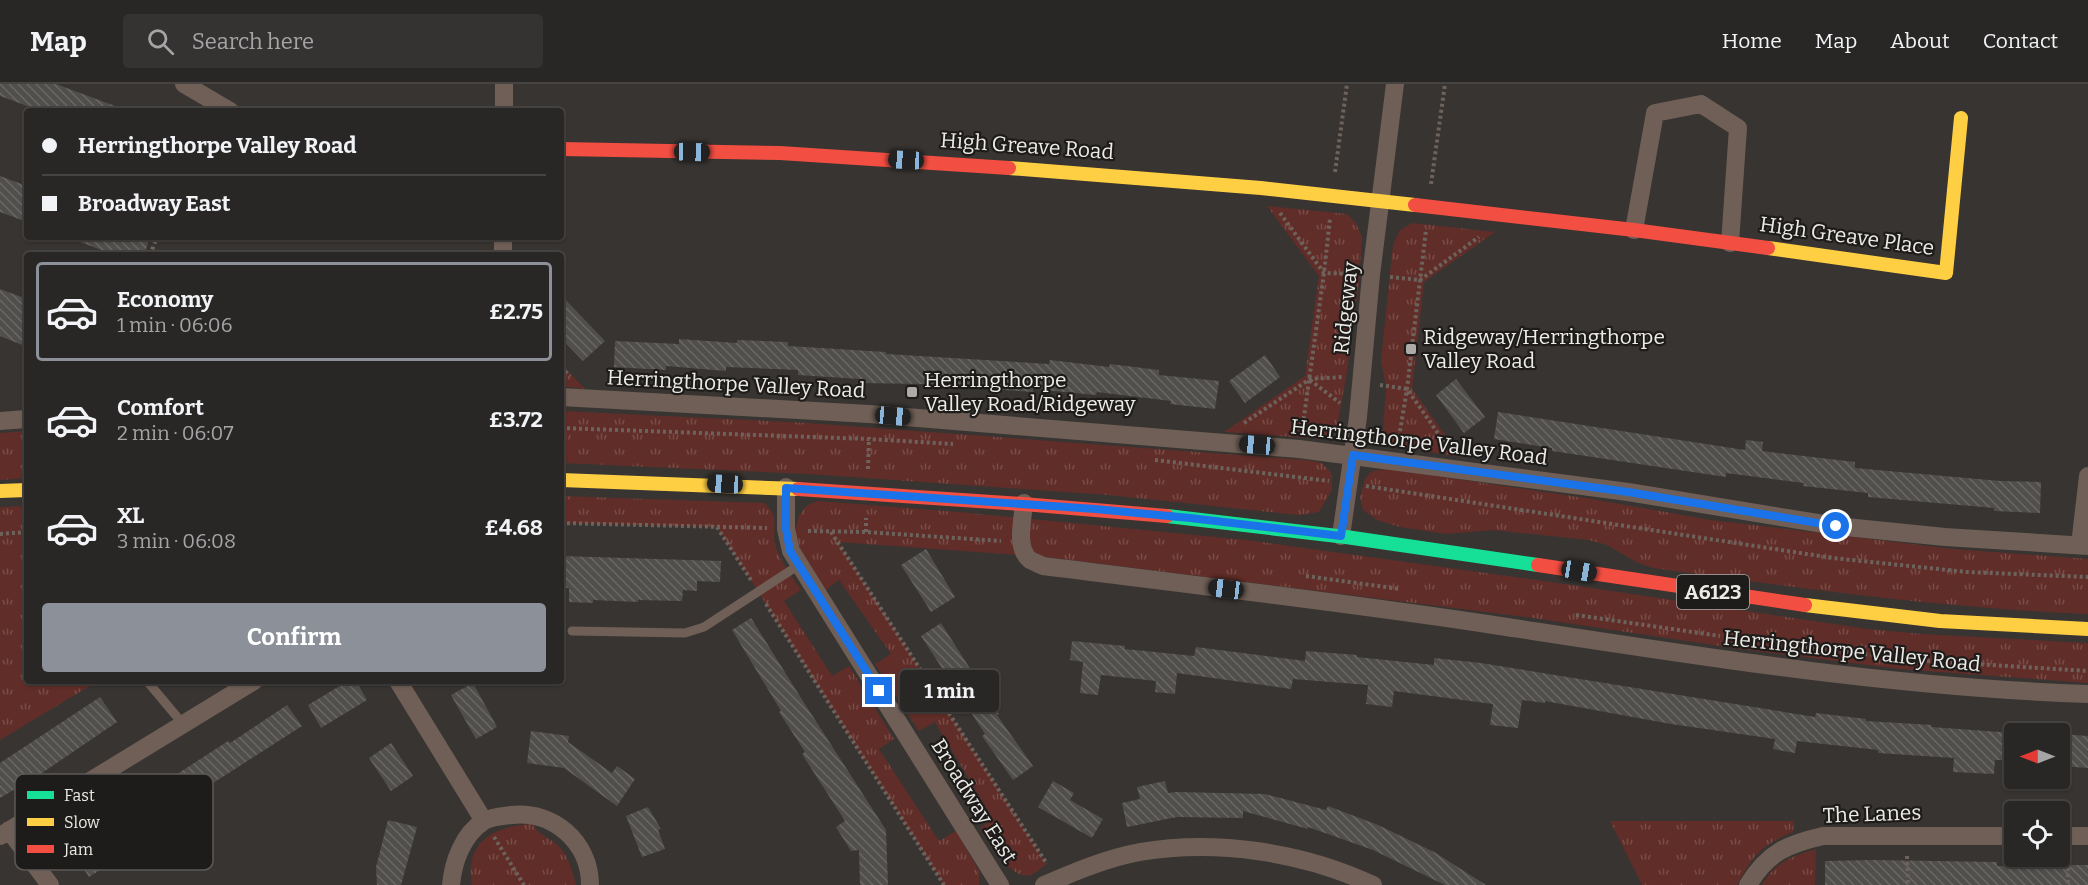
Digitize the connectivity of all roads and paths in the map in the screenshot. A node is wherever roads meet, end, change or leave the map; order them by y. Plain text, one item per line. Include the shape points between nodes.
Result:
1 (184, 84) edge
2 (504, 84) edge
3 (1347, 84) edge
4 (1395, 84) edge
5 (1445, 84) edge
6 (225, 108) edge
7 (504, 108) edge
8 (1961, 118) dead end
9 (564, 148) edge
10 (1262, 188) junction
11 (1332, 197) junction
12 (1381, 203) junction
13 (1428, 208) junction
14 (1506, 216) junction
15 (1634, 230) junction
16 (1730, 243) junction
17 (1324, 273) junction
18 (1371, 275) junction
19 (1420, 280) junction
20 (1310, 379) junction
21 (1362, 379) junction
22 (1407, 389) junction
23 (564, 397) edge
24 (1358, 417) junction
25 (24, 419) edge
26 (0, 421) edge
27 (1216, 442) junction
28 (1299, 449) junction
29 (1353, 455) junction
30 (1394, 461) junction
31 (1463, 470) junction
32 (1295, 476) dead end
33 (2088, 476) edge
34 (564, 480) edge
35 (786, 488) junction
36 (1390, 489) dead end
37 (24, 490) edge
38 (0, 491) edge
39 (1023, 503) junction
40 (717, 527) dead end
41 (24, 532) edge
42 (831, 532) dead end
43 (0, 534) edge
44 (1341, 536) junction
45 (2084, 546) edge
46 (799, 565) junction
47 (759, 592) junction
48 (2088, 629) edge
49 (572, 631) dead end
50 (150, 684) edge
51 (249, 684) edge
52 (400, 684) edge
53 (2088, 694) edge
54 (183, 724) junction
55 (101, 774) edge
56 (484, 821) junction
57 (5, 833) edge
58 (1907, 835) junction
59 (2004, 836) edge
60 (2070, 836) edge
61 (2088, 836) edge
62 (15, 845) edge
63 (2067, 867) edge
64 (37, 870) edge
65 (1051, 882) edge
66 (50, 885) edge
67 (452, 885) edge
68 (524, 885) edge
69 (590, 885) edge
70 (944, 885) edge
71 (1000, 885) edge
72 (1373, 885) edge
73 (1748, 885) edge
74 (1908, 885) edge
75 (2068, 885) edge

1 - 6 street
2 - 7 street
3 - 11 path
4 - 12 street, Ridgeway
5 - 13 path
8 - 16 main road, High Greave Place via 1946,273
9 - 10 main road, High Greave Road via 927,161
10 - 11 main road, High Greave Road
10 - 17 path
11 - 12 main road, High Greave Road
11 - 17 path
12 - 13 main road, High Greave Place
12 - 18 street, Ridgeway
13 - 14 main road, High Greave Place
13 - 19 path
14 - 15 main road, High Greave Place
14 - 19 path
15 - 16 main road, High Greave Place
15 - 16 street, High Greave Place via 1655,113 1701,104 1738,128
17 - 18 path
17 - 20 path
18 - 19 path
18 - 21 street, Ridgeway
19 - 22 path
20 - 21 path
20 - 24 path
20 - 27 path
20 - 28 path
21 - 22 path
21 - 24 street, Ridgeway
22 - 30 path
22 - 31 path
23 - 27 street, Herringthorpe Valley Road via 870,414
24 - 29 street, Ridgeway
25 - 26 street
27 - 28 street, Herringthorpe Valley Road
28 - 29 street, Herringthorpe Valley Road
28 - 32 path
29 - 30 street, Herringthorpe Valley Road
29 - 44 street, Ridgeway
30 - 31 street, Herringthorpe Valley Road
30 - 36 path
31 - 45 street, Herringthorpe Valley Road via 1836,526
33 - 45 street
34 - 35 main road, Herringthorpe Valley Road / A6123
35 - 39 main road, Herringthorpe Valley Road / A6123
35 - 46 street, Broadway East via 787,541
37 - 38 main road
39 - 44 main road, Herringthorpe Valley Road / A6123
39 - 53 street, Herringthorpe Valley Road via 1024,553 1043,566 1363,606 1799,670
40 - 47 path
41 - 43 path
42 - 65 path
44 - 48 main road, Herringthorpe Valley Road / A6123 via 1836,609 1922,619
46 - 47 lane
46 - 71 street, Broadway East
47 - 49 lane via 704,627 685,633
47 - 70 path
50 - 54 lane
51 - 54 street
52 - 56 street
54 - 55 street
56 - 67 street via 460,849 453,866
56 - 68 path
56 - 69 street via 523,814 560,825 584,855
57 - 62 street
58 - 59 street, The Lanes
58 - 73 street, The Lanes via 1823,836 1794,843 1769,858
58 - 74 path
60 - 61 street
63 - 75 path
64 - 66 street
65 - 72 street via 1138,852 1178,847 1279,855

